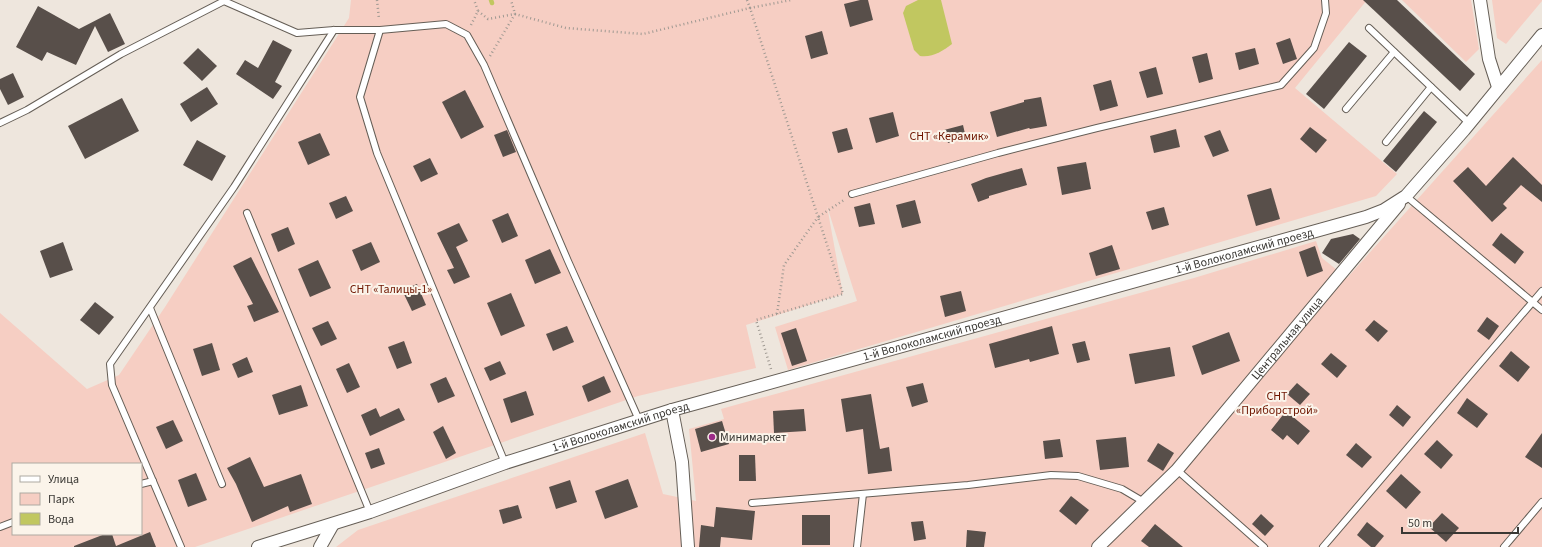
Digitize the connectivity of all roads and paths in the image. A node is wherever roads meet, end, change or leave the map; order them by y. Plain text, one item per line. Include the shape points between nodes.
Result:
1 (377, 0) edge
2 (474, 0) edge
3 (512, 0) edge
4 (747, 0) edge
5 (791, 0) edge
6 (1325, 0) edge
7 (1480, 0) edge
8 (750, 8) junction
9 (478, 11) junction
10 (515, 14) junction
11 (1369, 28) dead end
12 (334, 30) junction
13 (380, 30) junction
14 (467, 35) junction
15 (1542, 35) edge
16 (1394, 52) junction
17 (484, 65) junction
18 (1431, 87) junction
19 (1498, 88) junction
20 (1346, 109) dead end
21 (0, 123) edge
22 (1469, 123) junction
23 (1386, 142) dead end
24 (852, 194) joint
25 (1406, 196) junction
26 (247, 214) dead end
27 (818, 217) junction
28 (1542, 291) edge
29 (1533, 303) junction
30 (150, 308) junction
31 (1542, 310) edge
32 (777, 314) junction
33 (775, 382) junction
34 (672, 410) junction
35 (639, 420) junction
36 (505, 463) junction
37 (1177, 470) junction
38 (153, 481) junction
39 (142, 484) edge
40 (222, 484) dead end
41 (862, 494) junction
42 (1144, 502) junction
43 (1542, 502) edge
44 (752, 503) dead end
45 (370, 512) junction
46 (12, 522) edge
47 (333, 524) junction
48 (0, 527) edge
49 (181, 547) edge
50 (258, 547) edge
51 (320, 547) edge
52 (688, 547) edge
53 (857, 547) edge
54 (1098, 547) edge
55 (1264, 547) edge
56 (1323, 547) edge
57 (1504, 547) edge

1 - 13 path
2 - 9 path
3 - 10 path
4 - 8 path
5 - 8 path
6 - 24 lane via 1326,13 1314,48 1282,85 998,153
7 - 19 street via 1489,59
8 - 10 path via 643,34 566,28
8 - 27 path
9 - 10 path via 488,19
9 - 14 path
10 - 17 path
11 - 16 lane
12 - 13 lane
12 - 21 lane via 297,33 224,1 121,54 27,110
12 - 30 lane via 234,187
13 - 14 lane via 446,24
13 - 36 lane via 360,97 377,153
14 - 17 lane
15 - 19 street, 1-й Волоколамский проезд
16 - 18 lane
16 - 20 lane
17 - 35 lane
18 - 22 lane
18 - 23 lane
19 - 22 street, 1-й Волоколамский проезд
22 - 25 street, 1-й Волоколамский проезд
24 - 27 path
25 - 29 lane
25 - 33 street, 1-й Волоколамский проезд via 1384,210 1351,222
25 - 37 street, Центральная улица
26 - 45 lane
27 - 32 path via 784,265
27 - 32 path via 843,294
28 - 29 lane
29 - 31 lane
29 - 56 lane
30 - 38 lane via 110,364 112,385
30 - 40 lane
32 - 33 path via 756,320
33 - 34 street, 1-й Волоколамский проезд
34 - 35 street, 1-й Волоколамский проезд
34 - 52 street via 682,462
35 - 36 street, 1-й Волоколамский проезд
36 - 45 street, 1-й Волоколамский проезд
37 - 42 street, Центральная улица
37 - 55 lane
38 - 39 lane
38 - 49 lane
41 - 42 lane via 1051,475 1078,476 1122,489
41 - 44 lane
41 - 53 lane
42 - 54 street, Центральная улица
43 - 57 lane
45 - 47 street, 1-й Волоколамский проезд
46 - 48 lane
47 - 50 street, 1-й Волоколамский проезд
47 - 51 street

